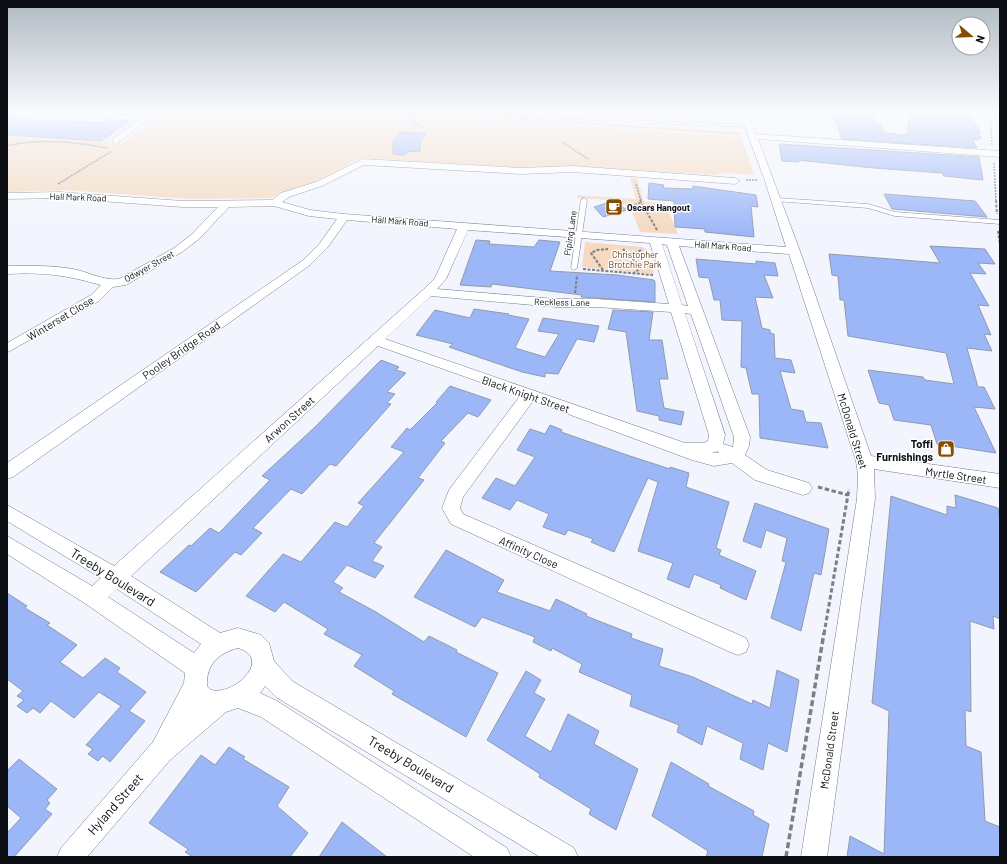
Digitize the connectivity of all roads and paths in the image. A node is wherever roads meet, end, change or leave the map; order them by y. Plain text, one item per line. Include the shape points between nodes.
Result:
1 (107, 153) edge
2 (579, 153) edge
3 (760, 153) edge
4 (975, 153) edge
5 (996, 155) edge
6 (605, 171) junction
7 (625, 172) junction
8 (735, 181) dead end
9 (43, 195) junction
10 (7, 196) edge
11 (584, 200) dead end
12 (777, 200) junction
13 (642, 202) junction
14 (226, 203) junction
15 (274, 203) junction
16 (630, 206) dead end
17 (344, 217) junction
18 (999, 222) edge
19 (464, 226) junction
20 (579, 235) junction
21 (660, 243) junction
22 (614, 248) dead end
23 (619, 248) dead end
24 (794, 251) junction
25 (629, 256) junction
26 (574, 268) dead end
27 (7, 270) edge
28 (603, 270) junction
29 (634, 273) junction
30 (666, 276) junction
31 (109, 284) junction
32 (428, 292) junction
33 (573, 304) junction
34 (677, 310) junction
35 (696, 310) junction
36 (375, 340) junction
37 (8, 348) dead end
38 (528, 395) junction
39 (716, 443) junction
40 (676, 446) junction
41 (733, 456) junction
42 (864, 461) junction
43 (7, 472) edge
44 (1000, 481) edge
45 (850, 482) dead end
46 (803, 486) joint
47 (848, 495) junction
48 (7, 512) edge
49 (7, 544) edge
50 (116, 577) junction
51 (93, 598) junction
52 (219, 644) junction
53 (738, 645) dead end
54 (263, 664) junction
55 (196, 677) junction
56 (229, 700) junction
57 (161, 751) junction
58 (70, 857) edge
59 (498, 857) edge
60 (565, 857) edge
61 (786, 857) edge
62 (814, 857) edge

1 - 9 path
2 - 6 path
3 - 12 street, McDonald Street
4 - 5 street
5 - 18 path
6 - 7 street
6 - 15 street via 521,171 363,162 319,184 290,193
7 - 8 street
7 - 13 path via 634,179
9 - 10 street, Hall Mark Road
9 - 14 street, Hall Mark Road via 183,204
11 - 20 lane, Piping Lane
12 - 18 lane via 868,206 895,214
12 - 24 street, McDonald Street
13 - 16 path
13 - 21 path
14 - 15 street, Hall Mark Road
14 - 31 street, Odwyer Street via 195,237 178,250 122,282
15 - 17 street, Hall Mark Road via 309,213
17 - 19 street, Hall Mark Road
17 - 43 street, Pooley Bridge Road via 324,245 306,263
19 - 20 street, Hall Mark Road
19 - 32 street, Arwon Street via 440,279
20 - 21 street, Hall Mark Road
20 - 26 lane, Piping Lane
21 - 24 street, Hall Mark Road
21 - 25 path
21 - 30 street
21 - 35 street
22 - 28 path via 591,253
23 - 25 path
24 - 42 street, McDonald Street
25 - 29 path via 639,267
27 - 31 street, Odwyer Street via 39,269 73,273
28 - 29 path
28 - 33 path via 578,268
29 - 30 path
30 - 34 street
31 - 37 street, Winterset Close via 95,298
32 - 33 street, Reckless Lane
32 - 36 street, Arwon Street
33 - 34 street, Reckless Lane via 596,303
34 - 35 street, Reckless Lane
34 - 39 street via 717,432
35 - 41 street via 742,437 741,447
36 - 38 street, Black Knight Street
36 - 50 street, Arwon Street
38 - 40 street, Black Knight Street
38 - 53 street, Affinity Close via 456,495 451,508 457,520
39 - 40 street, Black Knight Street via 706,449
39 - 41 street
40 - 41 street, Black Knight Street via 707,458 722,459
41 - 46 street via 760,475
42 - 44 street, Myrtle Street
42 - 62 street, McDonald Street via 867,475 866,499
45 - 47 path
46 - 47 path
47 - 61 path
48 - 50 street, Treeby Boulevard
49 - 51 street
50 - 51 street, Arwon Street
50 - 52 street, Treeby Boulevard
51 - 55 street
52 - 54 street via 238,638 254,642 263,655
52 - 55 street via 206,654
54 - 56 street via 253,686
54 - 60 street, Treeby Boulevard via 284,688
55 - 56 street via 198,693 204,698
55 - 57 street, Hyland Street
56 - 57 street, Hyland Street
56 - 59 street via 264,706
57 - 58 street, Hyland Street

